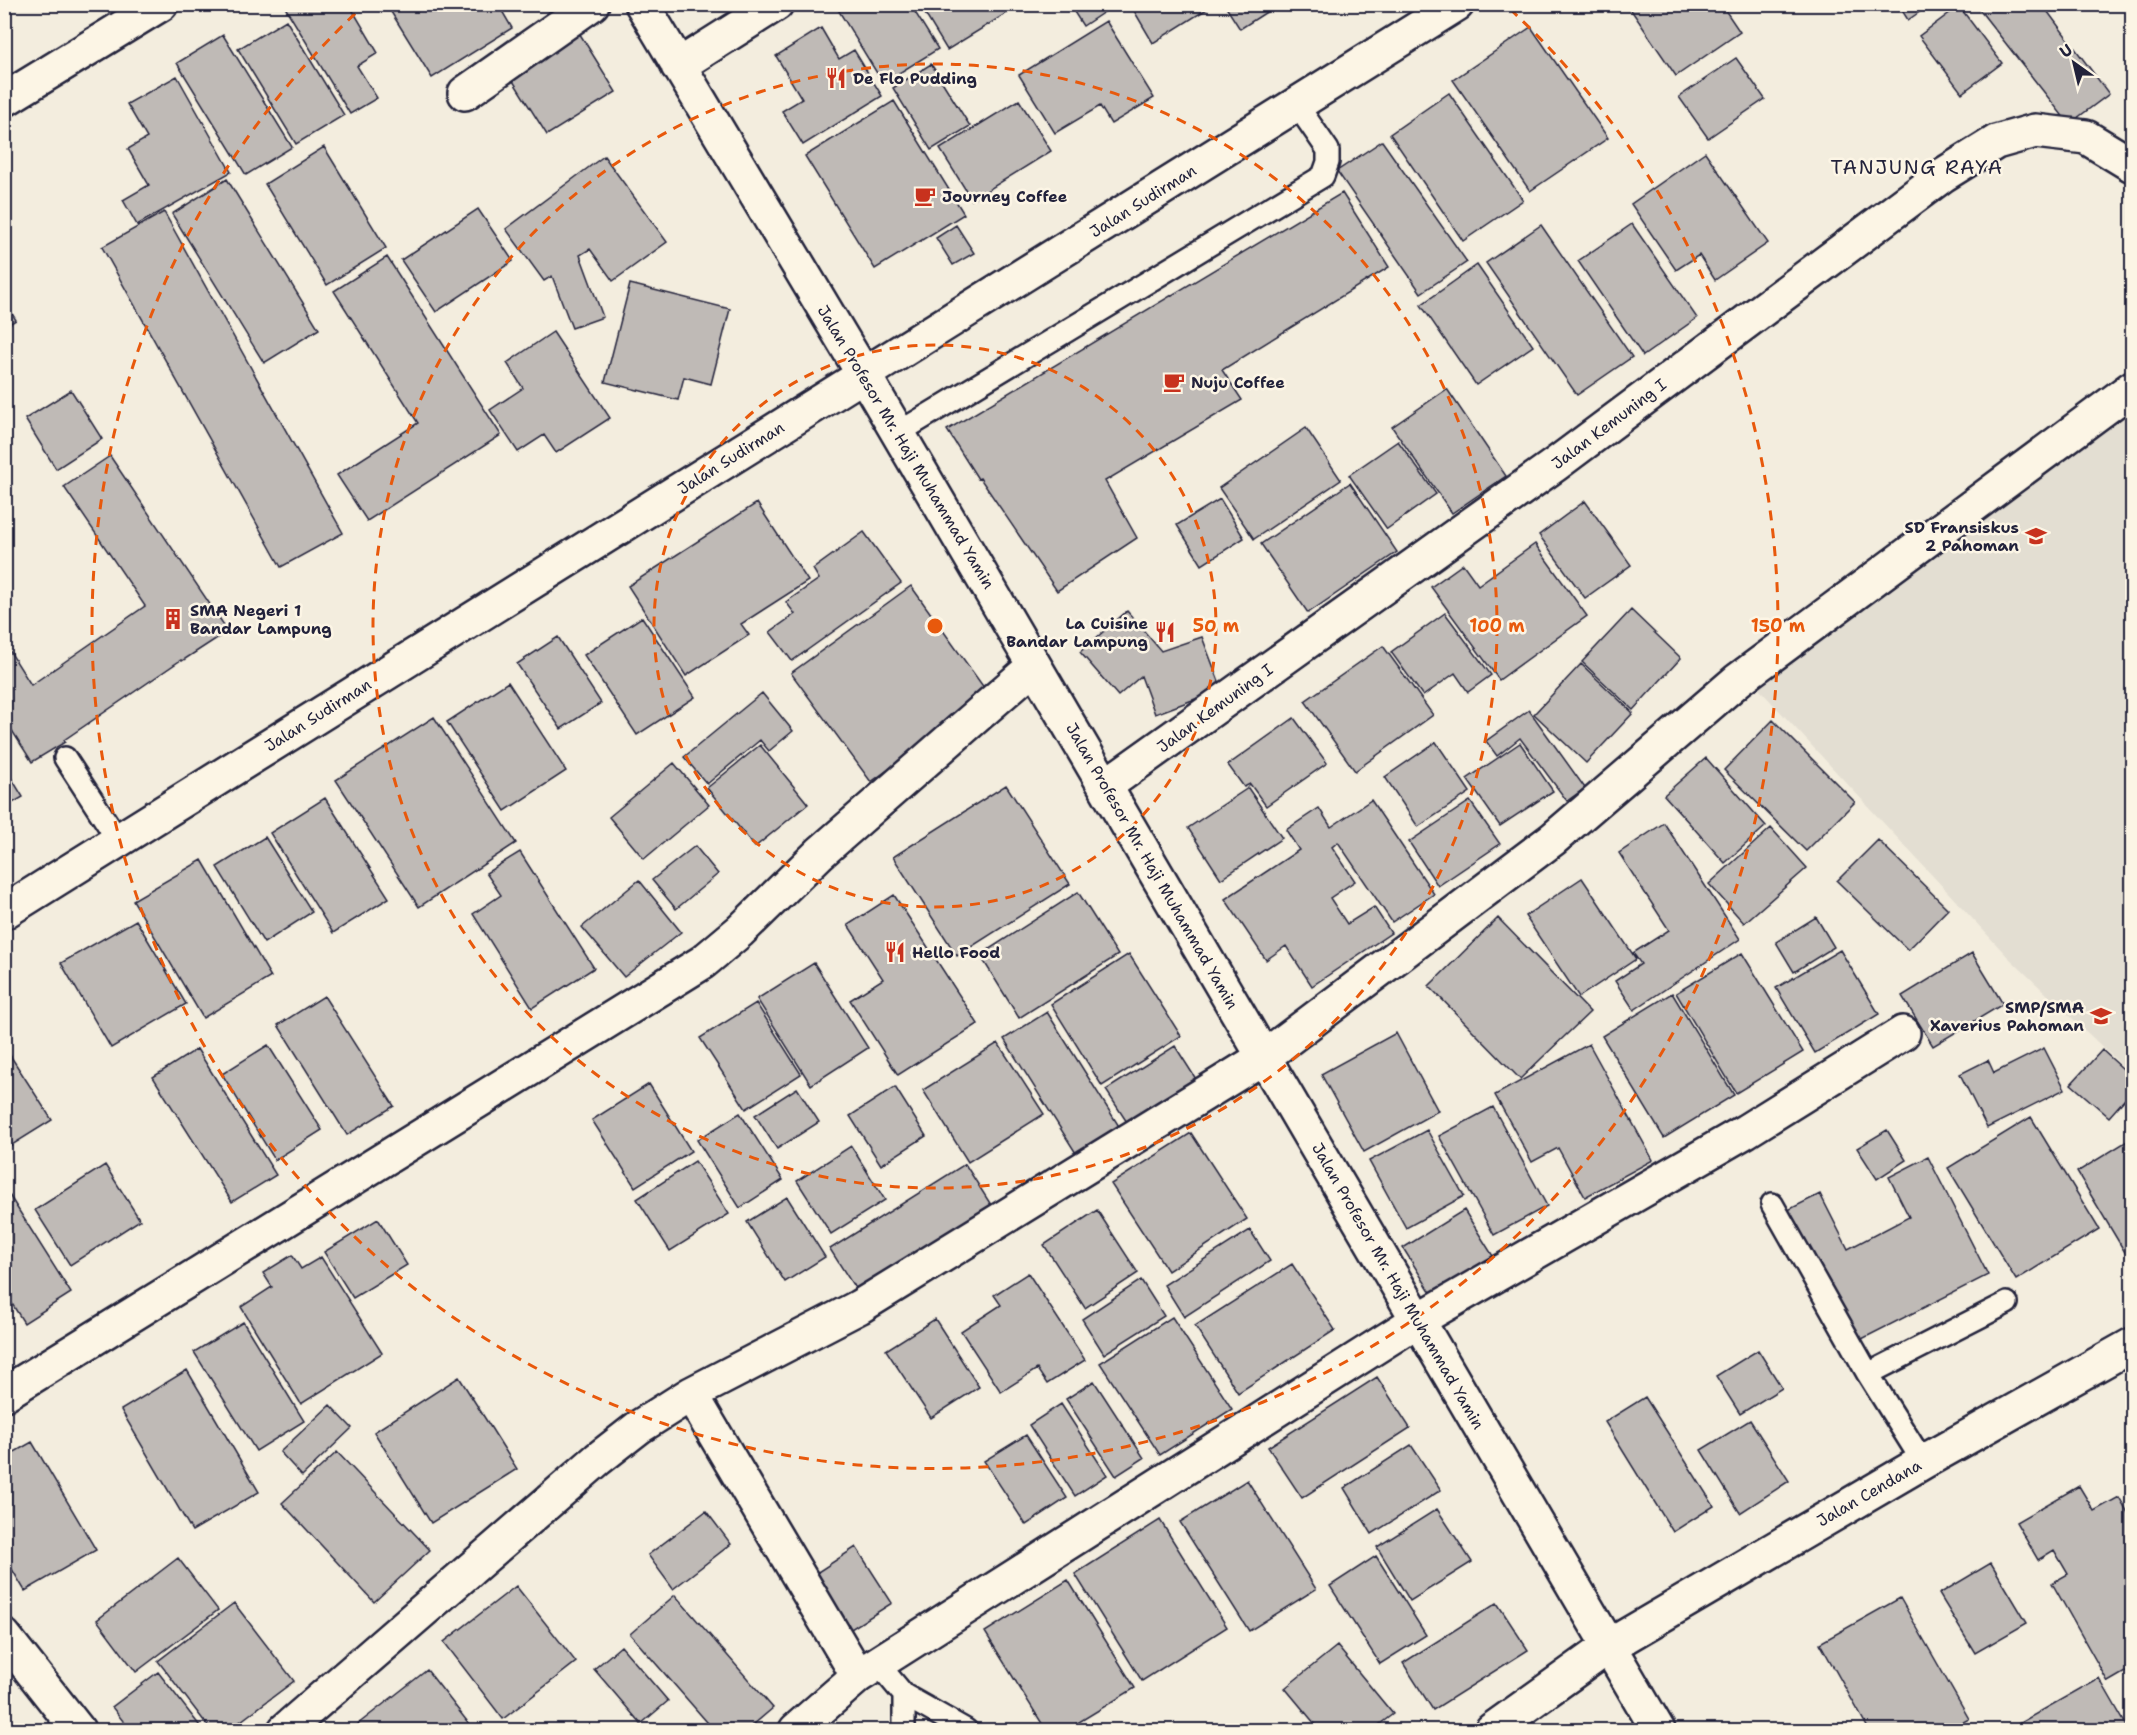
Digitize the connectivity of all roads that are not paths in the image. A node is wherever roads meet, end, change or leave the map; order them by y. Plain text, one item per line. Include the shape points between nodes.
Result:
1 (161, 4) edge
2 (592, 4) edge
3 (642, 4) edge
4 (776, 4) edge
5 (1457, 4) edge
6 (678, 66) junction
7 (465, 93) dead end
8 (4, 100) edge
9 (1297, 105) junction
10 (2131, 164) edge
11 (864, 375) junction
12 (2133, 388) edge
13 (898, 433) junction
14 (1035, 666) junction
15 (65, 758) dead end
16 (1105, 786) junction
17 (118, 840) junction
18 (4, 912) edge
19 (1903, 1033) dead end
20 (1264, 1057) junction
21 (1772, 1204) dead end
22 (2007, 1303) dead end
23 (1418, 1320) junction
24 (2133, 1345) edge
25 (1868, 1374) junction
26 (4, 1394) edge
27 (691, 1394) junction
28 (1923, 1462) junction
29 (4, 1636) edge
30 (1609, 1646) junction
31 (868, 1670) junction
32 (904, 1695) junction
33 (78, 1731) edge
34 (285, 1731) edge
35 (796, 1731) edge
36 (904, 1731) edge
37 (966, 1731) edge
38 (1492, 1731) edge
39 (1658, 1731) edge

1 - 8 street
2 - 7 street
3 - 6 street, Jalan Profesor Mr. Haji Muhammad Yamin
4 - 6 street
5 - 9 street, Jalan Sudirman
6 - 11 street, Jalan Profesor Mr. Haji Muhammad Yamin
9 - 11 street, Jalan Sudirman
9 - 13 lane via 1328,150 1323,176
10 - 16 street, Jalan Kemuning I via 2086,137 2035,131 1996,142 1943,175 1556,464
11 - 13 street, Jalan Profesor Mr. Haji Muhammad Yamin
11 - 17 street, Jalan Sudirman
12 - 20 street via 1738,680 1552,839
13 - 14 street, Jalan Profesor Mr. Haji Muhammad Yamin
14 - 16 street, Jalan Profesor Mr. Haji Muhammad Yamin
14 - 26 street via 820,853 703,962
15 - 17 lane
16 - 20 street, Jalan Profesor Mr. Haji Muhammad Yamin
17 - 18 street, Jalan Sudirman
19 - 23 street via 1746,1131
20 - 23 street, Jalan Profesor Mr. Haji Muhammad Yamin
20 - 27 street via 859,1307
21 - 25 lane
22 - 25 lane
23 - 30 street, Jalan Profesor Mr. Haji Muhammad Yamin
23 - 31 street
24 - 28 street, Jalan Cendana
25 - 28 lane
27 - 31 street
27 - 34 street via 598,1459
28 - 30 street, Jalan Cendana
29 - 33 street
30 - 38 street, Jalan Cendana
30 - 39 street, Jalan Profesor Mr. Haji Muhammad Yamin
31 - 32 lane
31 - 35 street
32 - 36 lane
32 - 37 lane

